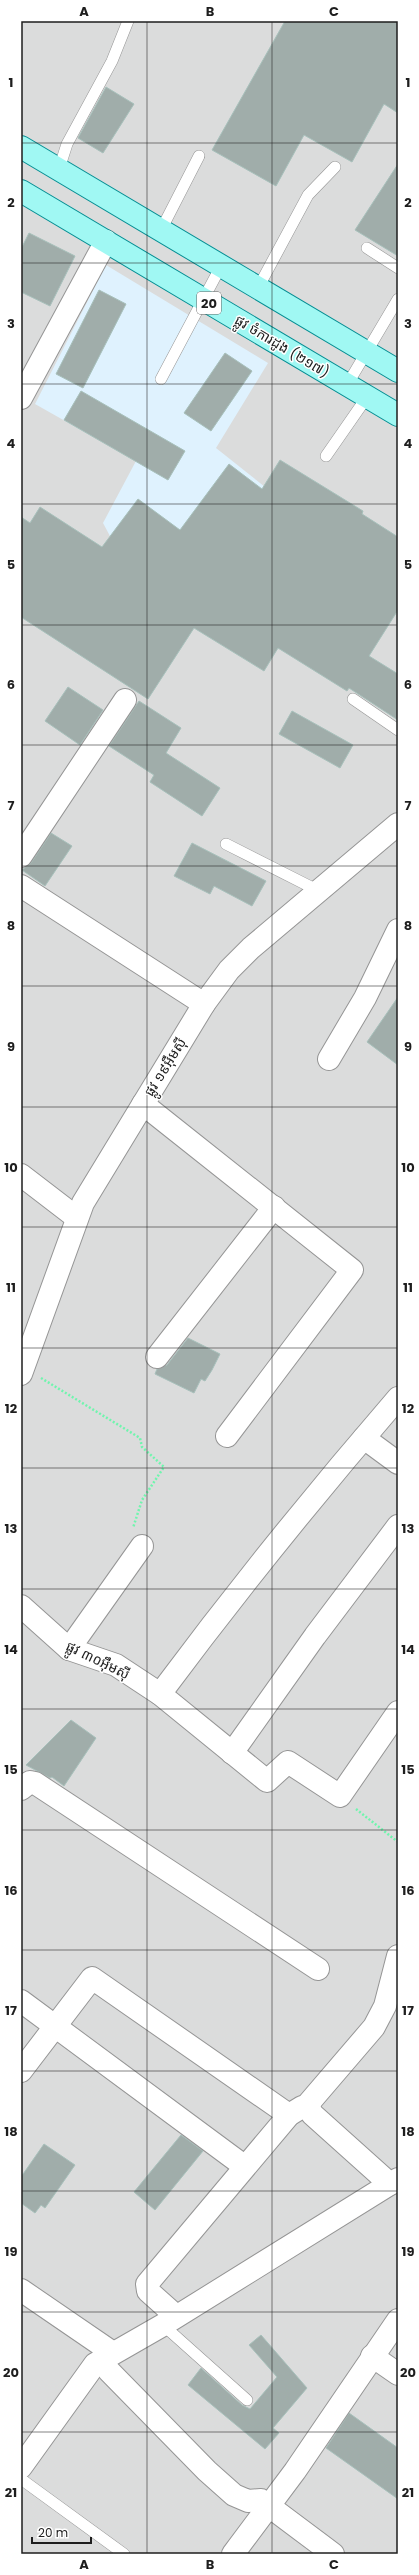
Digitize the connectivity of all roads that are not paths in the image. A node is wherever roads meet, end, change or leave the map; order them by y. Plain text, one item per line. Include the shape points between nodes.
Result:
1 (128, 21) edge
2 (21, 147) edge
3 (199, 156) dead end
4 (335, 167) dead end
5 (59, 170) junction
6 (23, 196) edge
7 (161, 230) junction
8 (106, 241) junction
9 (368, 248) dead end
10 (221, 266) junction
11 (398, 268) edge
12 (258, 288) junction
13 (203, 299) junction
14 (398, 299) edge
15 (366, 352) junction
16 (398, 371) edge
17 (161, 379) dead end
18 (347, 385) junction
19 (367, 397) junction
20 (21, 398) edge
21 (398, 415) edge
22 (326, 456) dead end
23 (353, 699) dead end
24 (125, 700) dead end
25 (398, 730) edge
26 (398, 824) edge
27 (226, 844) dead end
28 (21, 856) edge
29 (21, 886) edge
30 (317, 890) junction
31 (398, 930) edge
32 (204, 1004) junction
33 (328, 1059) dead end
34 (143, 1104) junction
35 (21, 1175) edge
36 (274, 1207) junction
37 (77, 1218) junction
38 (157, 1357) dead end
39 (22, 1371) edge
40 (398, 1398) edge
41 (227, 1436) dead end
42 (364, 1438) junction
43 (398, 1463) edge
44 (398, 1526) edge
45 (142, 1546) road end
46 (21, 1606) edge
47 (69, 1649) junction
48 (160, 1694) junction
49 (398, 1712) edge
50 (232, 1753) junction
51 (21, 1789) edge
52 (398, 1956) edge
53 (318, 1969) dead end
54 (21, 2000) edge
55 (55, 2025) junction
56 (21, 2071) edge
57 (308, 2104) junction
58 (289, 2115) junction
59 (244, 2166) junction
60 (394, 2181) edge
61 (21, 2290) edge
62 (398, 2320) edge
63 (170, 2321) junction
64 (107, 2356) junction
65 (372, 2356) junction
66 (398, 2374) edge
67 (247, 2400) dead end
68 (21, 2467) edge
69 (21, 2478) edge
70 (270, 2505) junction
71 (124, 2554) edge
72 (233, 2554) edge
73 (332, 2554) edge

1 - 5 lane via 112,61 67,144
2 - 5 main road
3 - 7 lane
4 - 12 lane via 308,195
5 - 7 main road
6 - 8 main road, ផ្លូវ ចំការដូង (២១៧) / 20
7 - 10 main road
8 - 13 main road, ផ្លូវ ចំការដូង (២១៧) / 20
8 - 20 street
9 - 11 lane
10 - 12 main road
10 - 13 lane
12 - 15 main road
13 - 17 lane
13 - 18 main road, ផ្លូវ ចំការដូង (២១៧) / 20
14 - 15 lane
15 - 16 main road
15 - 18 lane
18 - 19 main road, ផ្លូវ ចំការដូង (២១៧) / 20
19 - 21 main road, ផ្លូវ ចំការដូង (២១៧) / 20
19 - 22 lane
23 - 25 lane
24 - 28 street
26 - 30 street, ផ្លូវ ១៩អ៊ឹមស៊ី
27 - 30 lane
29 - 32 street
30 - 32 street, ផ្លូវ ១៩អ៊ឹមស៊ី via 229,970
31 - 33 street via 365,998
32 - 34 street, ផ្លូវ ១៩អ៊ឹមស៊ី
34 - 36 street
34 - 37 street, ផ្លូវ ១៩អ៊ឹមស៊ី via 83,1203
35 - 37 street
36 - 38 street
36 - 41 street via 352,1270
37 - 39 street, ផ្លូវ ១៩អ៊ឹមស៊ី
40 - 42 street
42 - 43 street
42 - 48 street via 227,1603
44 - 50 street via 315,1636
45 - 47 street
46 - 47 street, ផ្លូវ ៣០អ៊ឹមស៊ី
47 - 48 street, ផ្លូវ ៣០អ៊ឹមស៊ី via 116,1665
48 - 50 street, ផ្លូវ ៣០អ៊ឹមស៊ី
49 - 50 street, ផ្លូវ ៣០អ៊ឹមស៊ី via 340,1796 288,1762 267,1781
51 - 53 street via 30,1782 34,1783
52 - 57 street via 385,2006 374,2027
54 - 55 street
55 - 56 street
55 - 58 street via 90,1978 95,1979
55 - 59 street
57 - 58 street
57 - 60 street via 312,2114
58 - 59 street
59 - 63 street via 147,2284 148,2291
60 - 63 street
61 - 64 street
62 - 65 street
63 - 64 street
63 - 67 lane
64 - 68 street via 91,2368
64 - 70 street via 109,2371 207,2471 240,2498 248,2501 261,2500
65 - 66 street
65 - 70 street
69 - 71 lane
70 - 72 street
70 - 73 street

